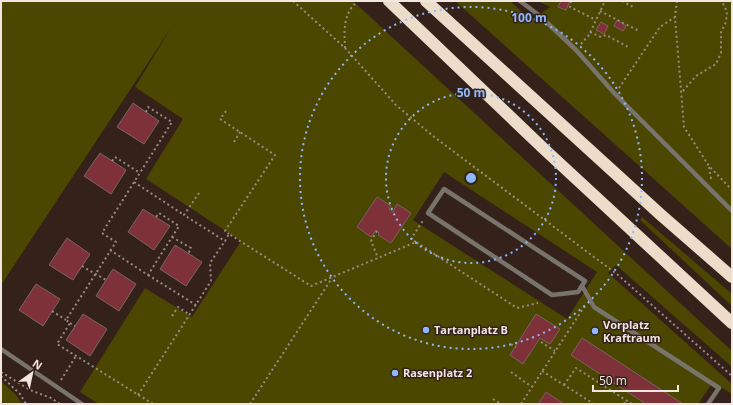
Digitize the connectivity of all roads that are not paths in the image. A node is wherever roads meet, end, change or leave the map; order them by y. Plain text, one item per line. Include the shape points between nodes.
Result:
1 (389, 1) edge
2 (426, 1) edge
3 (520, 1) edge
4 (732, 211) edge
5 (732, 277) edge
6 (582, 286) junction
7 (732, 323) edge
8 (1, 349) edge
9 (82, 404) edge
10 (708, 404) edge

1 - 7 highway
2 - 5 highway via 661,216
3 - 4 lane via 576,50 615,94
6 - 6 lane via 578,292 552,295 428,213 444,189 585,281
6 - 10 lane via 594,307 719,388
8 - 9 lane

